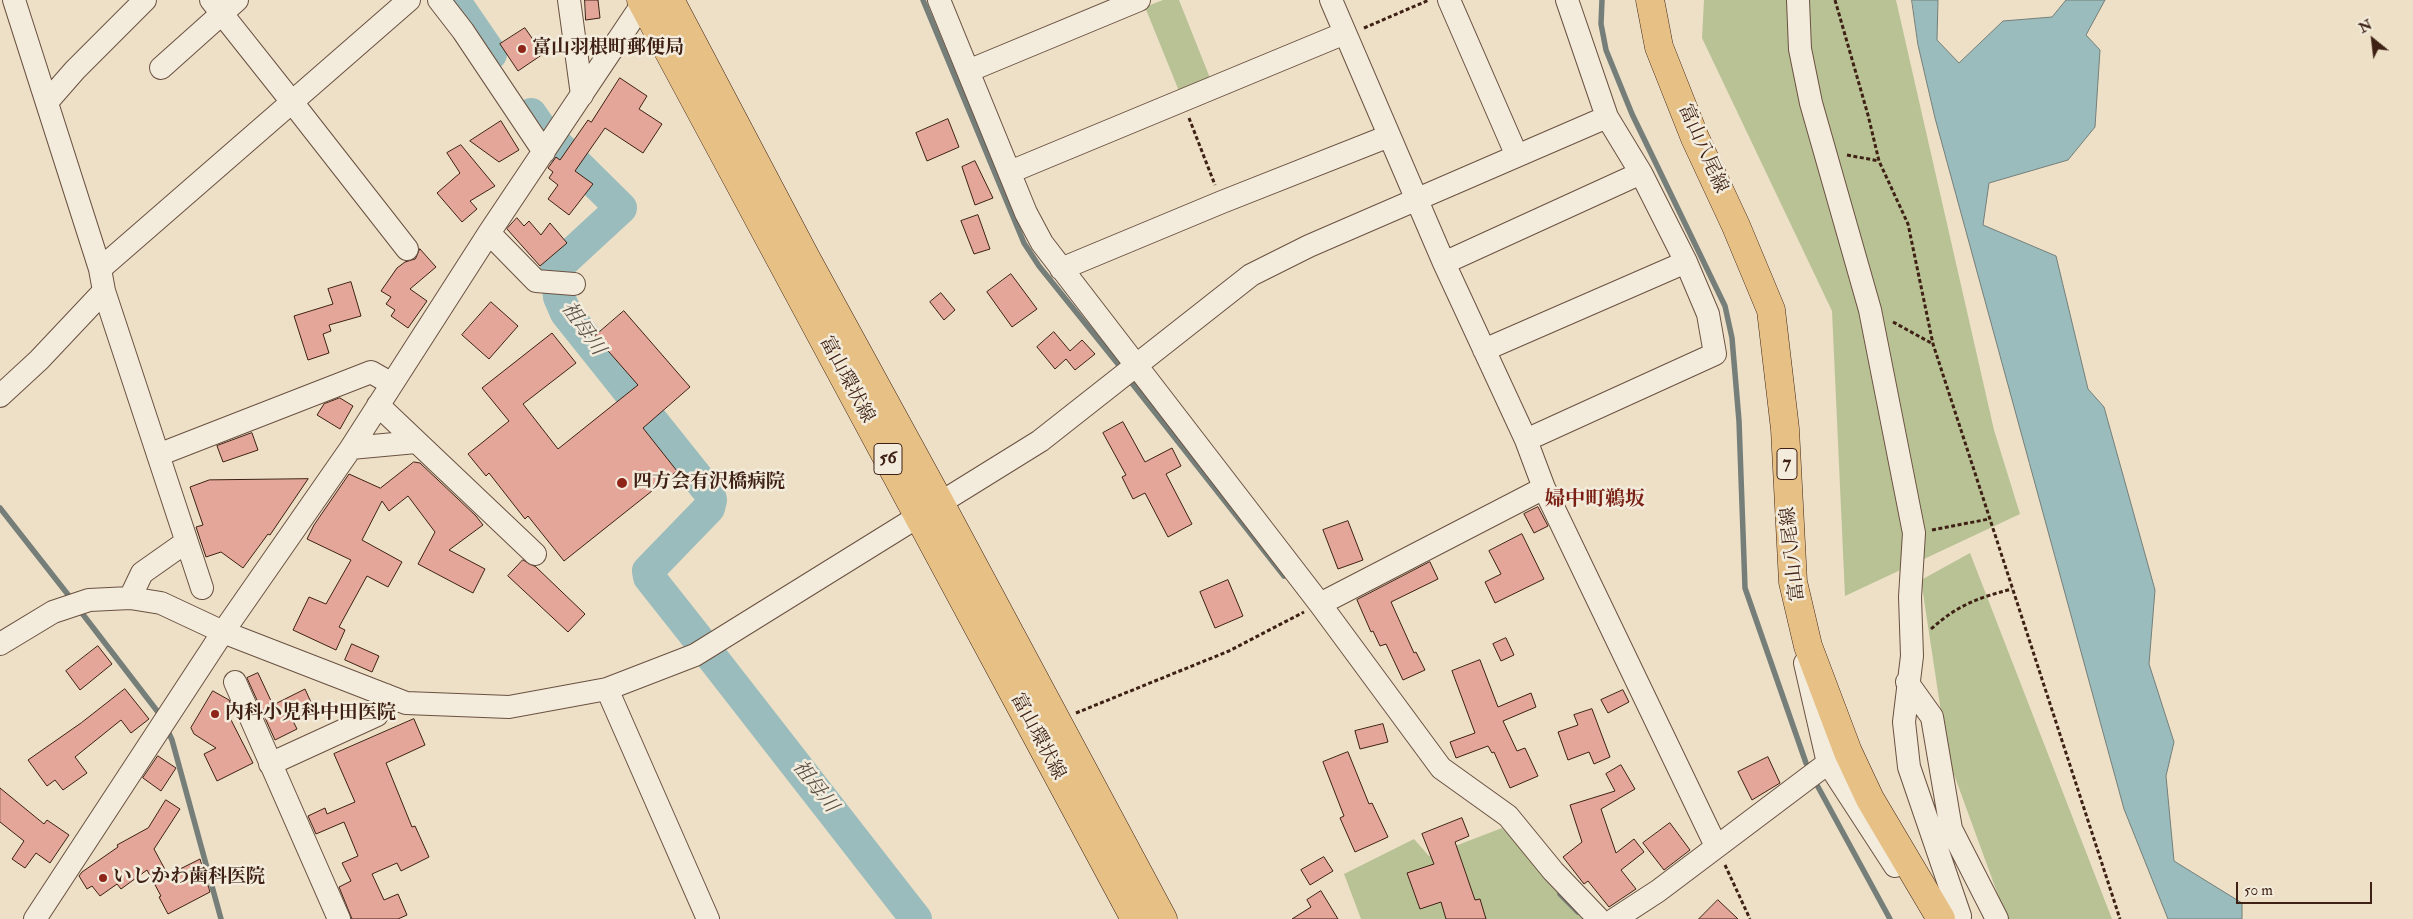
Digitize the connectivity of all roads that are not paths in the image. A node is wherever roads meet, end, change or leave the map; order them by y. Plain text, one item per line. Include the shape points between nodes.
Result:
1 (14, 0) edge
2 (145, 0) edge
3 (408, 0) edge
4 (438, 0) edge
5 (569, 0) edge
6 (670, 0) edge
7 (938, 0) edge
8 (1139, 0) edge
9 (1331, 0) edge
10 (1449, 0) edge
11 (1567, 0) edge
12 (1650, 0) edge
13 (1798, 0) edge
14 (643, 1) edge
15 (223, 5) edge
16 (1344, 33) junction
17 (161, 68) dead end
18 (968, 71) junction
19 (582, 95) junction
20 (48, 102) junction
21 (292, 102) junction
22 (1607, 117) junction
23 (1389, 136) junction
24 (544, 152) junction
25 (1517, 156) junction
26 (1010, 172) junction
27 (1641, 173) junction
28 (1416, 199) junction
29 (489, 233) junction
30 (407, 249) dead end
31 (1686, 262) junction
32 (1444, 263) junction
33 (1061, 269) junction
34 (102, 280) junction
35 (574, 284) dead end
36 (1484, 350) junction
37 (1137, 365) junction
38 (392, 384) junction
39 (0, 396) edge
40 (378, 405) junction
41 (1526, 440) junction
42 (416, 442) junction
43 (351, 448) junction
44 (158, 455) junction
45 (1544, 488) junction
46 (930, 509) junction
47 (186, 542) junction
48 (535, 554) dead end
49 (1793, 582) junction
50 (202, 588) dead end
51 (130, 598) junction
52 (1320, 604) junction
53 (223, 632) junction
54 (0, 644) edge
55 (235, 682) dead end
56 (1907, 682) junction
57 (607, 689) junction
58 (386, 695) junction
59 (1828, 762) junction
60 (270, 764) junction
61 (1716, 846) junction
62 (40, 917) edge
63 (339, 919) edge
64 (708, 919) edge
65 (1135, 919) edge
66 (1163, 919) edge
67 (1599, 919) edge
68 (1615, 919) edge
69 (1940, 919) edge
70 (1957, 919) edge
71 (1998, 919) edge

1 - 20 street
2 - 20 street
3 - 21 street
4 - 24 street via 463,31
5 - 19 street
6 - 46 main road, 富山環状線 / 56 via 806,258
7 - 18 street
8 - 18 street
9 - 16 street
10 - 25 street
11 - 22 street
12 - 49 main road, 富山八尾線 / 7 via 1663,56 1695,138 1771,310 1785,430
13 - 56 street via 1800,49 1811,103 1870,310 1914,533 1910,597 1912,656
14 - 19 street
14 - 46 main road, 富山環状線 / 56
15 - 17 street
15 - 21 street
16 - 23 street
16 - 26 street
18 - 26 street
19 - 24 street
20 - 34 street
21 - 30 street
21 - 34 street
22 - 25 street
22 - 27 street
23 - 28 street
23 - 33 street
24 - 29 street
25 - 28 street
26 - 33 street via 1042,243
27 - 31 street
27 - 32 street
28 - 32 street
28 - 37 street via 1251,275
29 - 35 street via 536,281
29 - 38 street
31 - 36 street
31 - 41 street via 1708,314 1715,354
32 - 36 street
33 - 37 street
34 - 39 street via 39,360
34 - 44 street
36 - 41 street
37 - 46 street via 1040,441
37 - 52 street
38 - 40 street
38 - 44 street via 371,372
40 - 42 street
40 - 43 street
41 - 45 street
42 - 43 street
42 - 48 street
43 - 53 street
44 - 47 street
45 - 52 street
45 - 61 street
46 - 57 street via 695,655
46 - 65 main road, 富山環状線 / 56
46 - 66 main road, 富山環状線 / 56 via 1058,720
47 - 50 street
47 - 51 street via 142,573
49 - 59 street via 1804,658
49 - 69 main road, 富山八尾線 / 7 via 1808,646 1848,752 1870,799
51 - 53 street via 160,603
51 - 54 street via 90,600 52,612
52 - 67 street via 1441,768 1508,816 1552,871
53 - 58 street
53 - 62 street
55 - 60 street
56 - 70 street via 1904,722 1910,767 1960,916
56 - 71 street via 1932,717 1951,829
57 - 58 street via 509,707 406,702
57 - 64 street
58 - 60 street via 377,715
59 - 61 street
59 - 69 street via 1912,892
60 - 63 street
61 - 68 street

